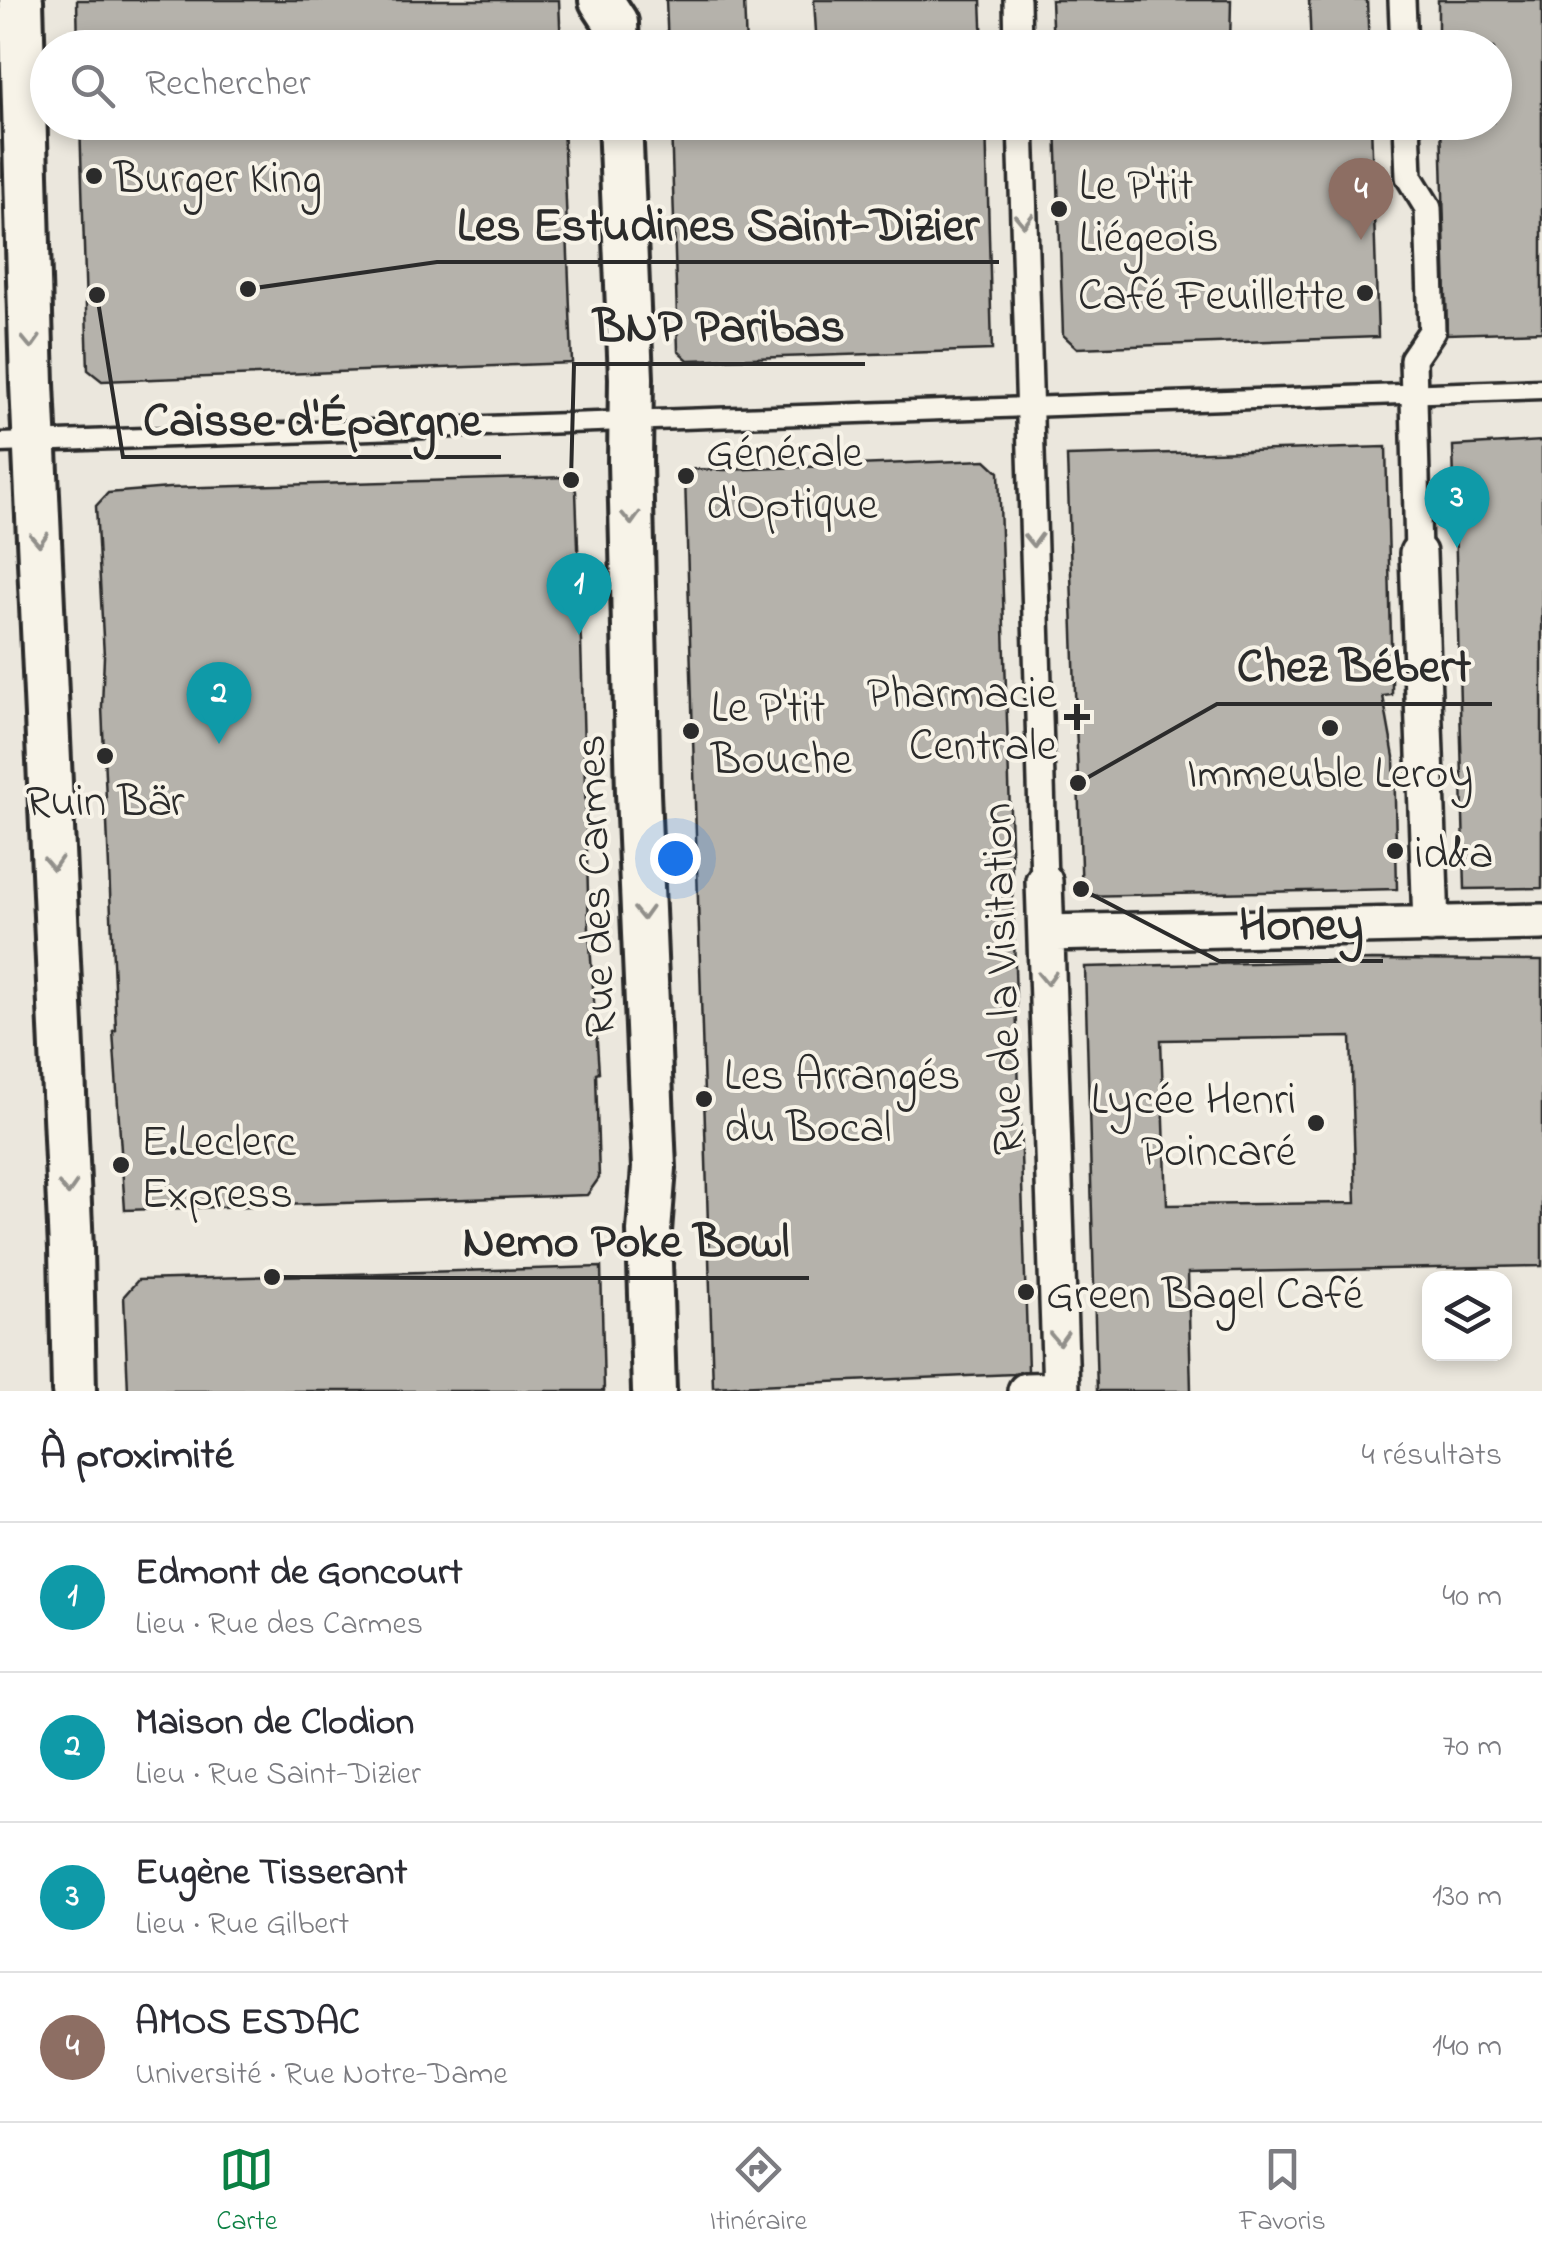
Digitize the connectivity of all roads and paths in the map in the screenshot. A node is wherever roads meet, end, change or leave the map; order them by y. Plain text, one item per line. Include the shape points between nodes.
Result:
1 (21, 0) edge
2 (1017, 0) edge
3 (1402, 0) edge
4 (1018, 30) edge
5 (1403, 30) edge
6 (621, 140) edge
7 (1022, 140) edge
8 (1408, 140) edge
9 (1542, 389) edge
10 (1414, 393) junction
11 (1030, 408) junction
12 (629, 420) junction
13 (18, 442) edge
14 (1418, 553) joint
15 (1044, 881) joint
16 (1542, 922) edge
17 (1431, 924) junction
18 (1046, 933) junction
19 (1061, 1390) edge
20 (74, 1391) edge
21 (654, 1391) edge
22 (1026, 1391) edge

1 -> 13 street
2 - 4 street
3 - 5 street
6 - 12 street, Rue des Carmes
7 -> 11 street, Rue de la Visitation
8 - 10 street via 1409,177 1428,208 1432,331 1412,359
9 - 10 lane
10 - 11 lane
10 - 14 street
11 - 12 lane
11 -> 15 street, Rue de la Visitation
12 - 13 lane
12 -> 21 street, Rue des Carmes via 654,1168
13 -> 20 street via 71,1249
14 - 17 street
15 - 18 street, Rue de la Visitation
16 - 17 street
17 - 18 street
18 -> 19 street, Rue de la Visitation
19 - 22 street

